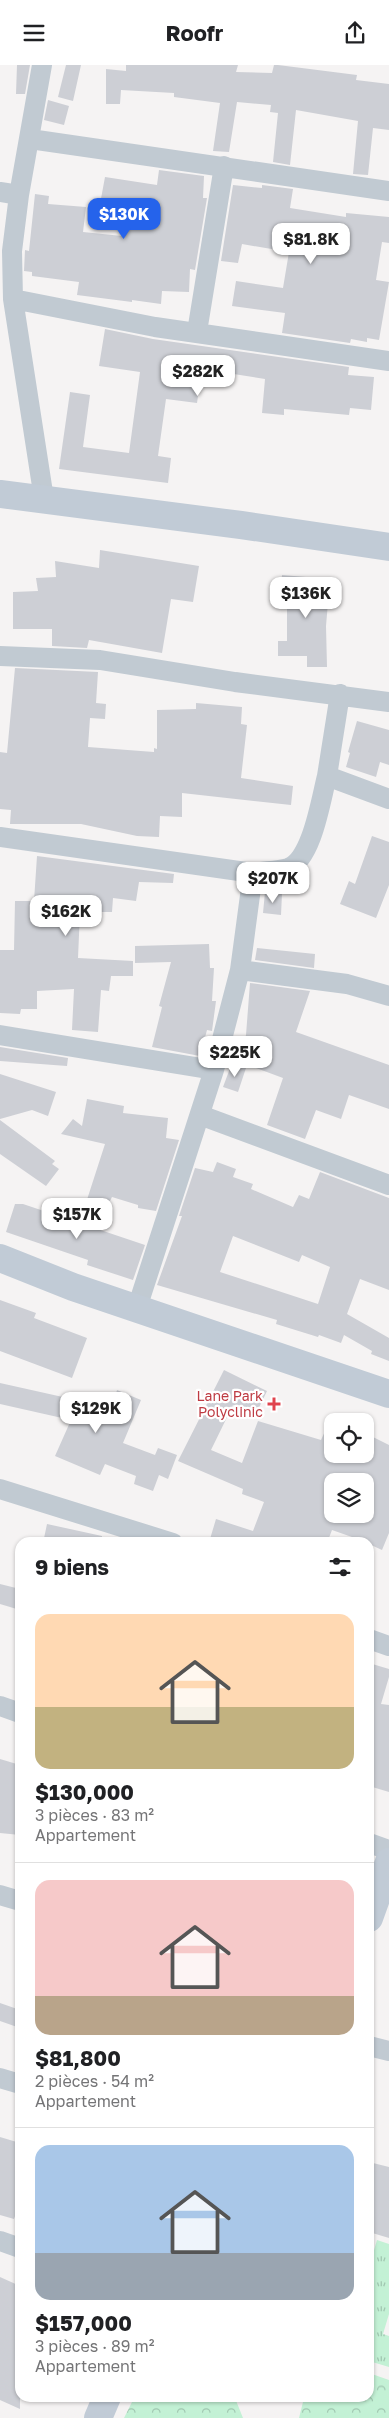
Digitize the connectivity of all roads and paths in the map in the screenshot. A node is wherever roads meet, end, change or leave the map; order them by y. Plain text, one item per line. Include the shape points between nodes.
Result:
1 (42, 65) edge
2 (30, 139) junction
3 (224, 167) junction
4 (389, 191) edge
5 (9, 193) edge
6 (14, 299) junction
7 (197, 332) junction
8 (389, 361) edge
9 (0, 494) edge
10 (44, 499) junction
11 (389, 547) edge
12 (0, 656) edge
13 (340, 694) junction
14 (389, 702) edge
15 (327, 776) junction
16 (389, 799) edge
17 (0, 837) edge
18 (253, 873) junction
19 (240, 970) junction
20 (389, 996) edge
21 (0, 1035) edge
22 (214, 1070) junction
23 (200, 1115) junction
24 (389, 1185) edge
25 (0, 1258) edge
26 (137, 1308) junction
27 (389, 1394) edge
28 (0, 1489) edge
29 (155, 1537) edge
30 (374, 1640) edge
31 (389, 1645) edge
32 (0, 1706) edge
33 (15, 1711) edge
34 (374, 1845) edge
35 (389, 1851) edge
36 (389, 1862) edge
37 (0, 1895) edge
38 (15, 1900) edge
39 (374, 1904) edge
40 (374, 2047) edge
41 (389, 2051) edge
42 (0, 2077) edge
43 (15, 2082) edge
44 (0, 2241) edge
45 (15, 2246) edge
46 (105, 2402) edge
47 (98, 2418) edge

1 - 2 street
2 - 3 street
2 - 5 street
3 - 4 street
3 - 7 street
5 - 6 street
6 - 7 street via 155,327
6 - 10 street
7 - 8 street
9 - 10 street
10 - 11 street
12 - 13 street via 100,660 236,682
13 - 14 street
13 - 15 street
15 - 16 street
15 - 18 street via 307,848 299,862 289,868
17 - 18 street
18 - 19 street
19 - 20 street via 347,984
19 - 22 street
21 - 22 street
22 - 23 street
23 - 24 street
23 - 26 street
25 - 26 street via 72,1287
26 - 27 street
28 - 29 street
30 - 31 street
32 - 33 street
34 - 35 street
36 - 39 street
37 - 38 street
40 - 41 street
42 - 43 street
44 - 45 street
46 - 47 street

